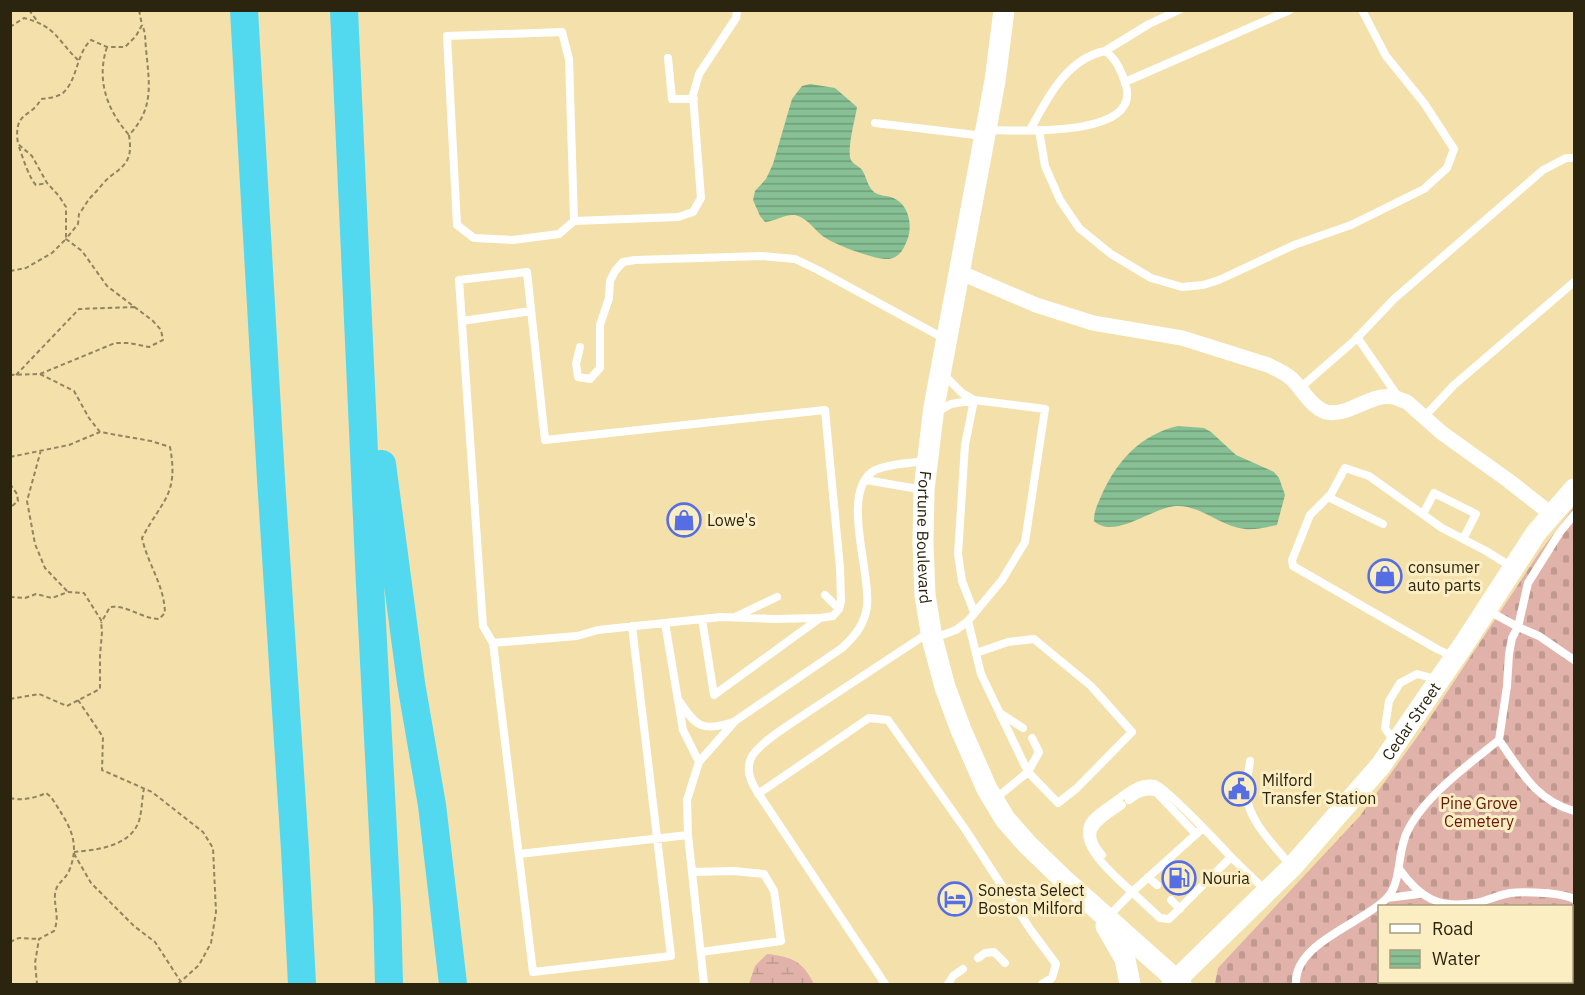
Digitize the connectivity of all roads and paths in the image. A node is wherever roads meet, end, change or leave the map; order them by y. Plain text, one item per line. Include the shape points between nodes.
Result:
1 (29, 10) edge
2 (139, 10) edge
3 (244, 10) edge
4 (344, 10) edge
5 (737, 10) edge
6 (1004, 10) edge
7 (1179, 10) edge
8 (1290, 10) edge
9 (1362, 10) edge
10 (38, 22) junction
11 (142, 25) junction
12 (10, 27) edge
13 (107, 47) junction
14 (1105, 51) junction
15 (668, 58) dead end
16 (78, 61) junction
17 (1125, 82) junction
18 (694, 99) junction
19 (875, 123) dead end
20 (1035, 130) junction
21 (986, 133) junction
22 (129, 135) junction
23 (18, 144) junction
24 (1575, 158) edge
25 (47, 183) junction
26 (574, 221) junction
27 (66, 239) junction
28 (355, 248) junction
29 (10, 271) edge
30 (959, 272) junction
31 (1575, 282) edge
32 (135, 307) junction
33 (531, 311) junction
34 (462, 321) junction
35 (1357, 337) junction
36 (947, 340) junction
37 (580, 346) dead end
38 (941, 371) junction
39 (40, 374) junction
40 (10, 375) edge
41 (16, 375) junction
42 (1300, 388) junction
43 (1400, 399) junction
44 (974, 400) junction
45 (933, 414) junction
46 (1424, 417) junction
47 (100, 432) junction
48 (41, 450) junction
49 (10, 457) edge
50 (928, 461) junction
51 (866, 480) junction
52 (10, 484) edge
53 (1575, 489) edge
54 (924, 490) junction
55 (1328, 497) junction
56 (10, 508) edge
57 (1423, 514) junction
58 (1575, 515) edge
59 (1565, 521) edge
60 (1383, 524) dead end
61 (1463, 539) junction
62 (1513, 567) junction
63 (68, 592) junction
64 (825, 595) dead end
65 (10, 597) edge
66 (777, 597) dead end
67 (839, 609) junction
68 (1486, 609) junction
69 (974, 612) junction
70 (735, 617) junction
71 (820, 618) junction
72 (702, 619) junction
73 (968, 621) junction
74 (101, 623) junction
75 (665, 623) junction
76 (632, 626) junction
77 (1518, 627) junction
78 (932, 634) junction
79 (494, 643) junction
80 (976, 653) junction
81 (1455, 657) junction
82 (1575, 660) edge
83 (1439, 680) junction
84 (677, 698) junction
85 (10, 699) edge
86 (78, 700) junction
87 (999, 713) junction
88 (735, 721) junction
89 (1023, 728) dead end
90 (1032, 738) dead end
91 (1499, 740) junction
92 (1395, 744) junction
93 (1250, 761) dead end
94 (699, 762) junction
95 (1028, 772) junction
96 (144, 788) junction
97 (758, 794) junction
98 (10, 798) edge
99 (993, 800) junction
100 (1575, 811) edge
101 (1203, 828) junction
102 (1196, 834) junction
103 (688, 835) junction
104 (657, 838) junction
105 (295, 850) junction
106 (73, 852) junction
107 (519, 854) junction
108 (1231, 857) junction
109 (1165, 862) junction
110 (1292, 867) junction
111 (1173, 870) dead end
112 (1400, 870) junction
113 (692, 872) junction
114 (1148, 877) junction
115 (1187, 884) dead end
116 (1125, 885) junction
117 (1156, 885) dead end
118 (1132, 892) junction
119 (1267, 892) junction
120 (1195, 893) junction
121 (1419, 894) junction
122 (1387, 898) junction
123 (1575, 899) edge
124 (1171, 900) dead end
125 (1180, 909) junction
126 (1102, 914) junction
127 (39, 939) junction
128 (10, 942) edge
129 (701, 952) junction
130 (978, 958) dead end
131 (1005, 963) dead end
132 (963, 969) dead end
133 (180, 983) edge
134 (1176, 983) edge
135 (37, 984) edge
136 (288, 984) edge
137 (302, 984) edge
138 (389, 984) edge
139 (453, 984) edge
140 (704, 984) edge
141 (885, 984) edge
142 (948, 984) edge
143 (1042, 984) edge
144 (1130, 984) edge
145 (1296, 984) edge

1 - 10 path
2 - 11 path
3 - 105 highway
4 - 28 highway
5 - 18 lane via 736,18 699,74
6 - 21 main road, Fortune Boulevard
7 - 14 lane
8 - 17 lane
9 - 20 lane via 1386,56 1454,149 1447,168 1424,189 1351,225 1293,245 1219,280 1182,287 1151,278 1111,254 1079,228 1060,200
10 - 12 path via 24,18
10 - 16 path via 54,32
11 - 13 path via 125,47
11 - 22 path via 150,80 145,113
13 - 16 path via 91,40
13 - 22 path via 101,77 110,108
14 - 17 lane
14 - 20 lane via 1093,54 1069,72 1047,100
15 - 18 lane via 672,99
16 - 23 path via 64,92 41,99 24,114 19,123
17 - 20 lane via 1126,103 1107,120 1089,126
18 - 26 lane via 701,198 693,212 678,217
19 - 21 lane
20 - 21 lane
21 - 30 main road, Fortune Boulevard
22 - 27 path via 131,146 126,163 90,197
23 - 25 path via 32,156
23 - 25 path via 30,179 36,185
24 - 35 lane via 1566,158 1543,170 1394,299
25 - 27 path via 66,207
26 - 26 lane via 569,59 561,32 447,36 457,225 474,238 513,240 559,234
27 - 29 path via 52,253 26,268
27 - 32 path via 82,251 107,286
28 - 138 highway
28 - 139 highway
30 - 36 main road, Fortune Boulevard
30 - 42 street via 1036,305 1093,323 1182,338 1268,365
31 - 46 lane via 1454,385
32 - 39 path via 161,330 163,340 149,347 116,343
32 - 41 path via 79,309
33 - 34 lane
33 - 34 lane via 527,272 459,280
33 - 67 lane via 545,440 825,410 840,568
34 - 79 lane via 483,626
35 - 42 lane
35 - 43 lane
36 - 37 lane via 795,259 750,257 623,262 610,281 600,325 600,368 590,379 578,377
36 - 38 main road, Fortune Boulevard
38 - 44 lane
38 - 45 main road, Fortune Boulevard
39 - 41 path
39 - 47 path via 74,391
40 - 41 path
42 - 43 street via 1327,412 1383,397
43 - 46 street
44 - 45 lane via 951,404
44 - 69 lane via 965,445 958,554 962,581
44 - 69 lane via 1045,409 1025,542 1002,580
45 - 50 main road, Fortune Boulevard
46 - 59 street
47 - 48 path via 69,445
47 - 74 path via 170,447 174,469 168,497 142,538 165,600 165,613 159,619 150,619 120,606 110,607
48 - 49 path
48 - 63 path via 27,501 33,534 45,568
50 - 51 lane via 879,468
50 - 54 main road, Fortune Boulevard
51 - 54 lane
51 - 88 lane via 857,508 867,605 857,634
52 - 56 path via 18,501
53 - 59 main road, Cedar Street
54 - 78 main road, Fortune Boulevard via 922,543
55 - 57 lane via 1345,468 1369,476
55 - 60 lane
55 - 81 lane via 1310,515 1293,566
57 - 61 lane
57 - 61 lane via 1434,494 1476,514
58 - 59 lane
59 - 62 main road, Cedar Street
59 - 77 lane via 1528,583
61 - 62 lane
62 - 68 main road, Cedar Street
63 - 65 path via 52,598 36,594
63 - 74 path via 84,593
64 - 67 lane
66 - 70 lane
67 - 71 lane via 832,616
68 - 77 lane
68 - 81 main road, Cedar Street
69 - 73 lane
70 - 71 lane
70 - 72 lane
71 - 72 lane via 714,695
72 - 75 lane
73 - 78 lane via 957,630
73 - 80 lane
74 - 86 path via 100,689
75 - 76 lane
75 - 84 lane
76 - 79 lane via 577,636
76 - 104 lane
77 - 82 lane
77 - 91 lane via 1509,654
78 - 97 lane via 784,728 756,751 748,769
78 - 99 main road, Fortune Boulevard via 954,714
79 - 107 lane
80 - 87 lane
80 - 95 lane via 1008,642 1034,639 1091,686 1132,732 1058,803
81 - 83 main road, Cedar Street
83 - 92 main road, Cedar Street
83 - 92 lane via 1417,674 1400,683 1389,701 1385,728
84 - 88 lane via 700,726 716,728
84 - 94 lane via 682,730
85 - 86 path via 39,694 67,706
86 - 96 path via 103,738 102,770
87 - 89 lane
87 - 95 lane
88 - 94 lane
90 - 95 lane via 1039,752
91 - 100 lane via 1541,795 1558,807
91 - 112 lane via 1422,810 1403,842
92 - 110 main road, Cedar Street
93 - 110 lane via 1246,792 1250,810
94 - 103 lane via 687,800
95 - 99 lane
96 - 106 path via 138,823 125,840 96,850
96 - 133 path via 203,832 213,848 216,912 211,943 200,965
97 - 141 lane
97 - 143 lane via 869,718 888,720 1056,964 1052,978
98 - 106 path via 46,793 51,797 73,835
99 - 126 main road, Fortune Boulevard via 1018,835
101 - 102 lane
101 - 108 lane
101 - 116 lane via 1157,785 1145,784 1125,794 1093,818 1086,837 1090,849
102 - 109 lane
102 - 116 lane via 1156,792 1141,792 1126,802 1095,825 1092,832 1094,843 1120,873
103 - 104 lane
103 - 113 lane
104 - 107 lane
104 - 107 lane via 671,956 575,968 532,972
105 - 136 highway
105 - 137 highway
106 - 127 path via 69,870 55,893 58,921 54,931
106 - 133 path via 91,883 155,942
108 - 119 lane
108 - 120 lane
109 - 111 lane
109 - 114 lane
110 - 119 main road, Cedar Street
112 - 121 lane
112 - 122 lane
113 - 129 lane
113 - 129 lane via 764,874 774,891 781,941
114 - 117 lane
114 - 118 lane
115 - 120 lane
116 - 118 lane
118 - 125 lane via 1160,918 1169,919
118 - 126 lane
119 - 134 main road, Cedar Street
120 - 125 lane
121 - 122 lane
121 - 123 lane via 1435,902 1456,904 1474,904 1521,892
122 - 145 lane via 1304,958
124 - 125 lane
126 - 134 main road, Fortune Boulevard
126 - 144 main road via 1125,959
127 - 128 path via 19,938
127 - 135 path
129 - 140 lane
130 - 131 lane via 994,952
132 - 142 lane

